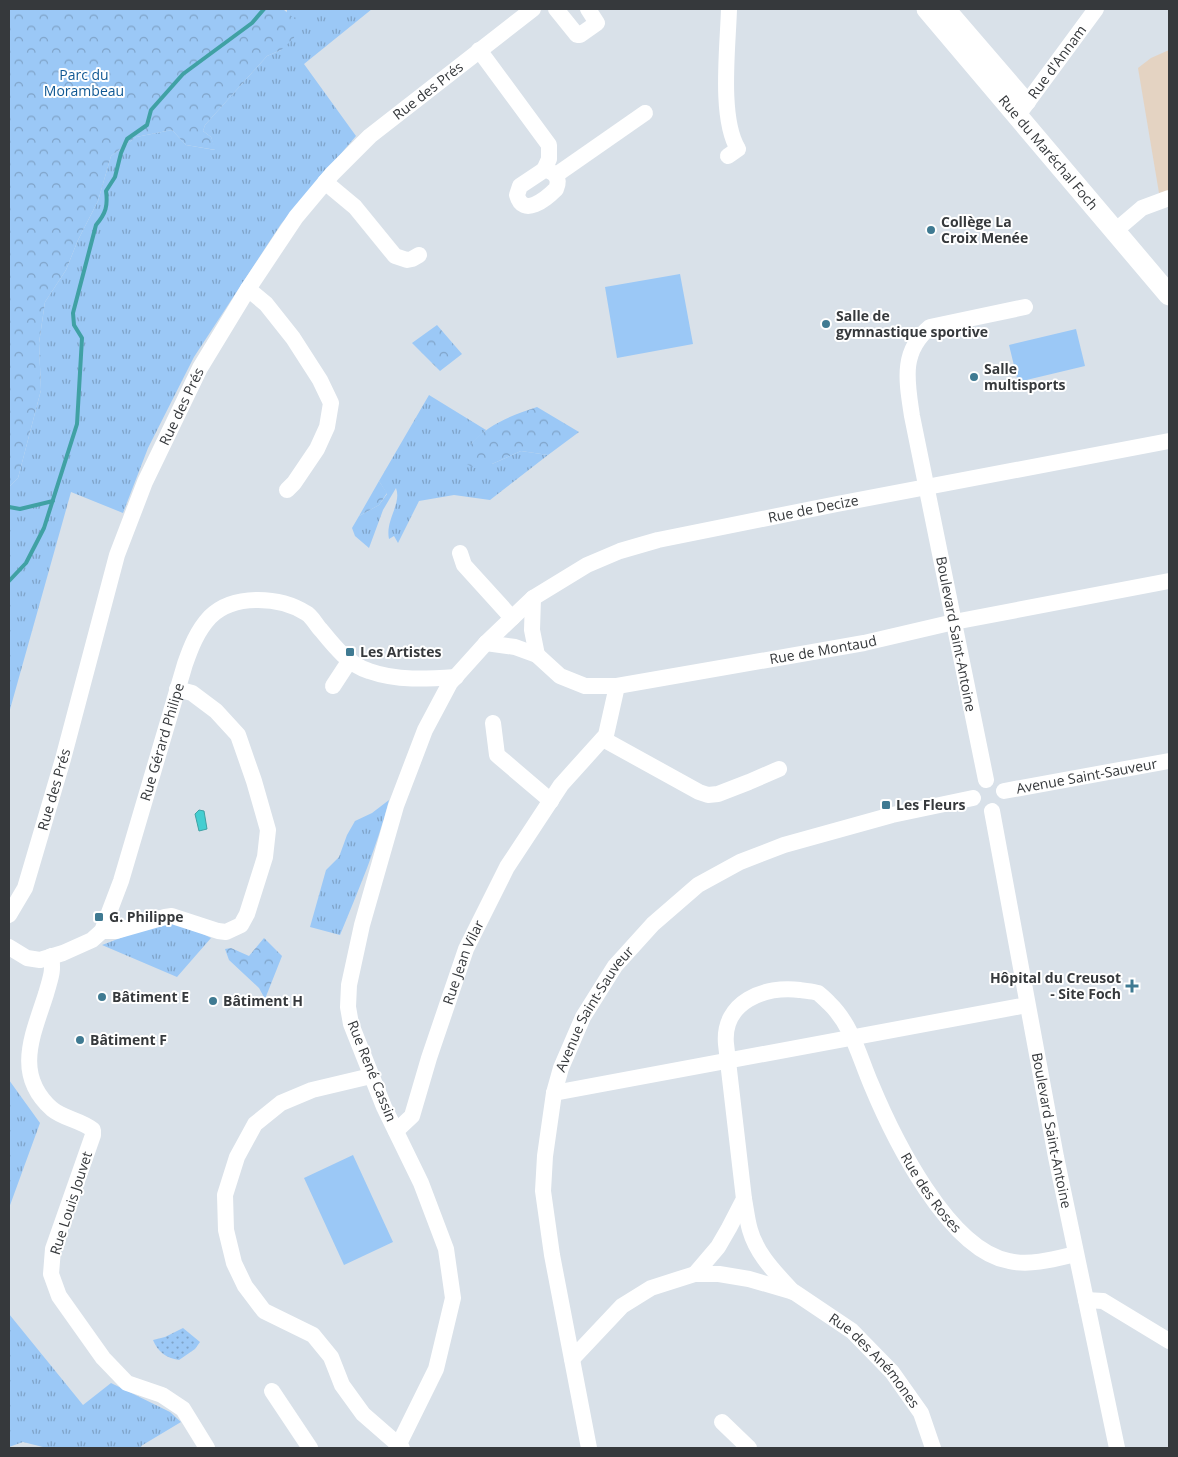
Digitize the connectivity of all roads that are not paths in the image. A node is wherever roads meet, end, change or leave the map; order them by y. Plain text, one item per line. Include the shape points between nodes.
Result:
1 (533, 9) edge
2 (556, 9) edge
3 (588, 9) edge
4 (729, 9) edge
5 (928, 9) edge
6 (948, 9) edge
7 (1096, 9) edge
8 (478, 50) junction
9 (1023, 108) junction
10 (645, 113) dead end
11 (728, 156) dead end
12 (325, 182) junction
13 (1169, 198) edge
14 (1115, 231) junction
15 (418, 256) dead end
16 (248, 289) junction
17 (1169, 296) edge
18 (1025, 307) dead end
19 (1169, 441) edge
20 (927, 488) junction
21 (287, 490) dead end
22 (460, 553) dead end
23 (1169, 581) edge
24 (533, 598) junction
25 (512, 618) junction
26 (954, 622) junction
27 (486, 643) junction
28 (537, 655) junction
29 (350, 660) junction
30 (456, 677) junction
31 (333, 686) dead end
32 (617, 686) junction
33 (177, 690) junction
34 (493, 723) dead end
35 (603, 739) junction
36 (1169, 761) edge
37 (779, 769) dead end
38 (986, 780) junction
39 (1004, 792) junction
40 (973, 798) junction
41 (551, 801) junction
42 (992, 811) junction
43 (9, 915) edge
44 (102, 931) junction
45 (9, 947) edge
46 (51, 956) junction
47 (1028, 1005) junction
48 (853, 1038) junction
49 (728, 1060) junction
50 (371, 1076) junction
51 (554, 1093) junction
52 (396, 1131) junction
53 (744, 1199) junction
54 (1076, 1254) junction
55 (695, 1274) junction
56 (794, 1292) junction
57 (1086, 1300) junction
58 (1169, 1340) edge
59 (572, 1359) junction
60 (272, 1391) dead end
61 (722, 1422) dead end
62 (399, 1447) edge
63 (207, 1448) edge
64 (310, 1448) edge
65 (589, 1448) edge
66 (749, 1448) edge
67 (933, 1448) edge
68 (1117, 1448) edge

1 - 8 street, Rue des Prés
2 - 3 street via 577,35 597,23
4 - 11 street via 727,113 738,149
5 - 9 main road, Rue du Maréchal Foch
6 - 9 street
7 - 9 street, Rue d'Annam
8 - 10 street via 549,145 550,172
8 - 12 street, Rue des Prés via 370,136
9 - 14 main road, Rue du Maréchal Foch via 1073,183
12 - 15 street via 355,207 395,256 407,260
12 - 16 street, Rue des Prés via 296,217
13 - 14 street via 1142,208
14 - 17 main road, Rue du Maréchal Foch
16 - 21 street via 266,304 293,338 331,403 328,427 317,449
16 - 43 street, Rue des Prés via 200,368 145,482 117,555 25,888
18 - 20 street, Boulevard Saint-Antoine via 930,327 919,336 910,354 907,376
19 - 20 street, Rue de Decize
20 - 24 street, Rue de Decize via 658,540 587,565
20 - 26 street, Boulevard Saint-Antoine
22 - 25 street via 464,565
23 - 26 street, Rue de Montaud
24 - 25 street, Rue de Decize
24 - 28 street via 532,630
25 - 27 street, Rue de Decize
26 - 32 street, Rue de Montaud via 864,643
26 - 38 street, Boulevard Saint-Antoine
27 - 28 street, Rue de Montaud
27 - 30 street, Rue René Cassin
28 - 32 street, Rue de Montaud via 560,676 585,686
29 - 30 street, Rue Gérard Philipe via 368,671 406,679
29 - 31 street
29 - 33 street, Rue Gérard Philipe via 307,613 278,602 252,600 233,603 211,616 196,634
30 - 50 street, Rue René Cassin via 425,730 396,806 362,925 349,985 351,1024
32 - 35 street, Rue Jean Vilar
33 - 44 street, Rue Gérard Philipe via 121,881
33 - 44 street via 192,694 216,711 238,736 268,830 256,886 240,925 226,932 172,916 116,931
34 - 41 street via 497,755
35 - 37 street via 708,795
35 - 41 street, Rue Jean Vilar
36 - 39 street, Avenue Saint-Sauveur
38 - 39 street via 1000,783
38 - 40 street via 976,787
39 - 42 street via 1003,804
40 - 42 street via 978,807
40 - 51 street, Avenue Saint-Sauveur via 892,815 784,845 740,862 698,885 653,924 616,966 583,1017
41 - 52 street, Rue Jean Vilar via 508,867 466,949 420,1083 412,1116
42 - 47 street, Boulevard Saint-Antoine
44 - 46 street via 92,940
45 - 46 street via 27,958 40,960
46 - 63 street, Rue Louis Jouvet via 53,971 30,1046 28,1066 33,1084 52,1109 87,1125 93,1130 93,1135 53,1249 51,1274 59,1296 103,1358 127,1383 162,1395 183,1409
47 - 48 street
47 - 54 street, Boulevard Saint-Antoine
48 - 49 street
48 - 49 street, Rue des Roses via 831,1004 817,993 785,988 759,994 738,1006 725,1038
48 - 54 street, Rue des Roses via 903,1149 926,1188 960,1233 994,1257 1009,1262 1035,1262
49 - 51 street
49 - 53 street, Rue des Anémones
50 - 52 street, Rue René Cassin
50 - 62 street via 312,1090 282,1103 255,1124 237,1157 225,1195 226,1230 234,1263 245,1286 264,1311 312,1335 331,1357 342,1385 363,1414
51 - 59 street, Avenue Saint-Sauveur via 545,1156 544,1191 552,1255
52 - 62 street, Rue René Cassin via 421,1183 446,1248 453,1298 436,1368
53 - 55 street via 718,1247
53 - 56 street, Rue des Anémones via 750,1231 759,1250
54 - 57 street, Boulevard Saint-Antoine
55 - 56 street, Rue des Anémones via 749,1278
55 - 59 street, Rue des Anémones via 651,1288 622,1306
56 - 67 street, Rue des Anémones via 852,1331 892,1372 921,1413
57 - 58 street via 1103,1301
57 - 68 street, Boulevard Saint-Antoine
59 - 65 street, Avenue Saint-Sauveur
60 - 64 street
61 - 66 street

